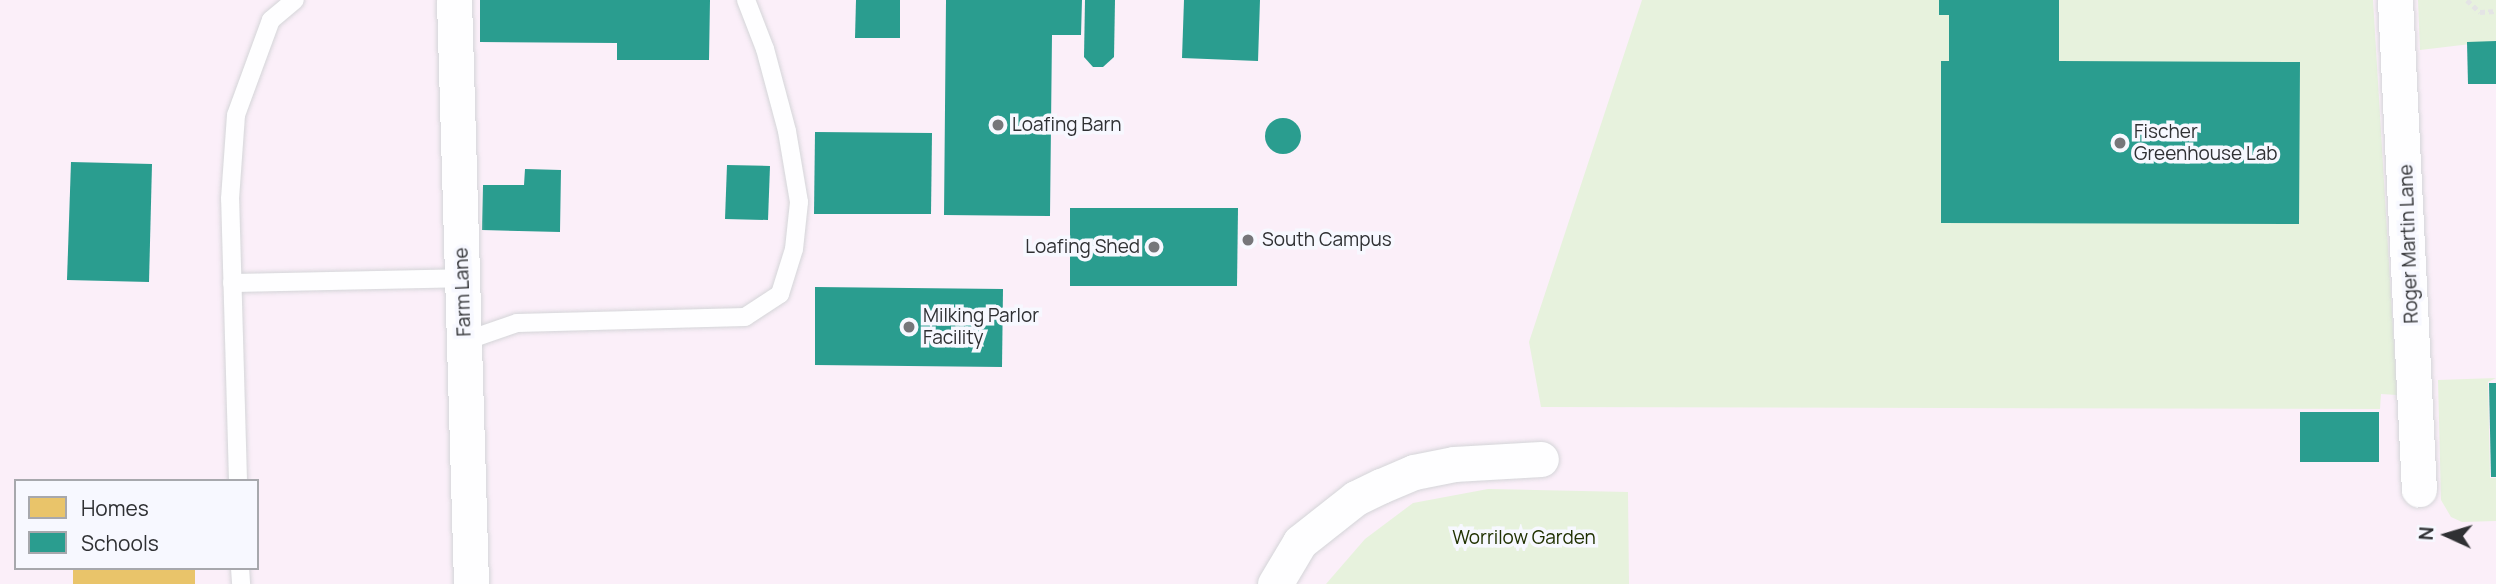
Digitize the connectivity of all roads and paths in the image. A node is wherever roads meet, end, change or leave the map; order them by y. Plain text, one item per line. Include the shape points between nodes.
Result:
1 (295, 0) edge
2 (454, 0) edge
3 (746, 0) edge
4 (2395, 0) edge
5 (2467, 0) edge
6 (2496, 11) edge
7 (463, 278) junction
8 (232, 283) junction
9 (465, 341) junction
10 (1541, 459) dead end
11 (238, 479) edge
12 (2419, 489) dead end
13 (471, 584) edge
14 (1275, 584) edge

1 - 8 lane via 271,20 236,115 230,199
2 - 7 street, Farm Lane
3 - 9 lane via 784,119 799,202 794,249 780,294 745,317 517,323
4 - 12 street, Roger Martin Lane
5 - 6 path via 2480,12
7 - 8 lane
7 - 9 street, Farm Lane
8 - 11 lane
9 - 13 street, Farm Lane
10 - 14 street via 1454,464 1414,471 1381,485 1356,498 1300,542

